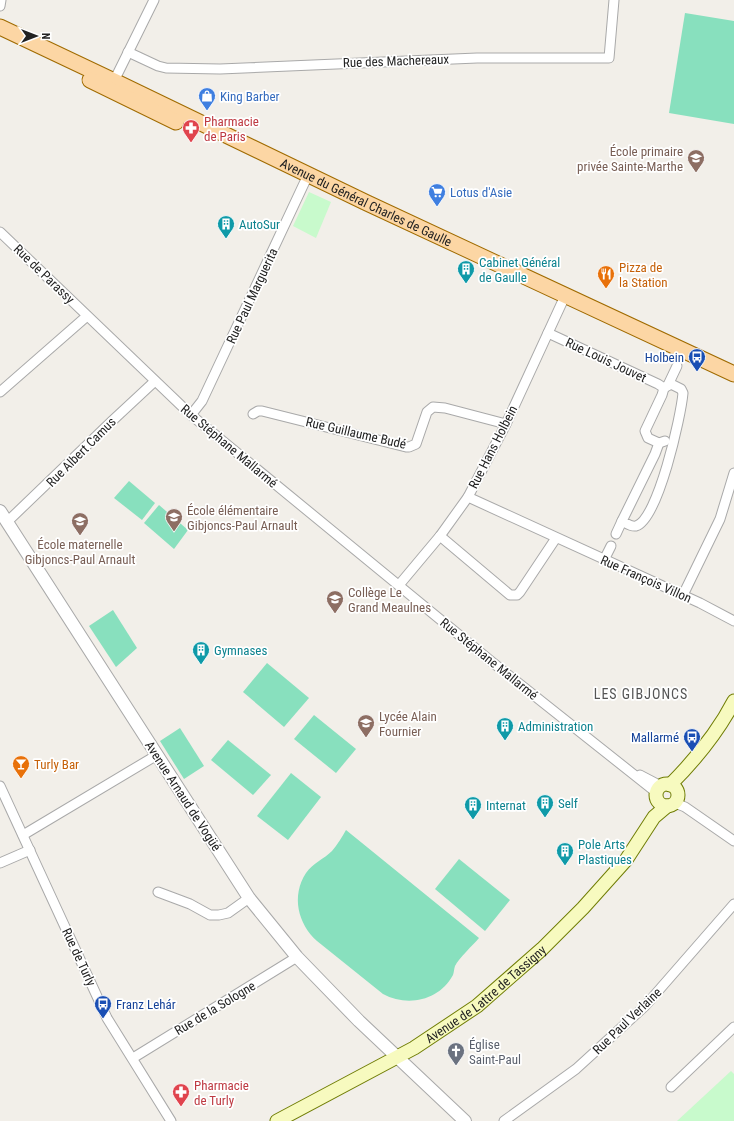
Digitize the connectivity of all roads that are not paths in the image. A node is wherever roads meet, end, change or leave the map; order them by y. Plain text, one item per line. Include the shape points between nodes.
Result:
1 (1, 0) edge
2 (154, 0) edge
3 (614, 0) edge
4 (0, 6) edge
5 (0, 28) edge
6 (0, 38) edge
7 (128, 52) junction
8 (112, 86) junction
9 (306, 178) junction
10 (0, 232) edge
11 (564, 299) junction
12 (87, 316) junction
13 (548, 333) junction
14 (678, 366) dead end
15 (734, 374) edge
16 (155, 381) junction
17 (734, 382) edge
18 (666, 386) junction
19 (0, 392) edge
20 (253, 414) dead end
21 (191, 415) junction
22 (506, 424) junction
23 (673, 440) junction
24 (659, 443) junction
25 (734, 473) edge
26 (468, 497) junction
27 (0, 511) edge
28 (622, 521) junction
29 (7, 522) junction
30 (616, 534) dead end
31 (440, 536) junction
32 (556, 538) junction
33 (611, 546) dead end
34 (604, 560) junction
35 (399, 585) junction
36 (683, 595) junction
37 (734, 621) edge
38 (734, 701) edge
39 (157, 755) junction
40 (0, 786) edge
41 (670, 797) junction
42 (23, 835) junction
43 (734, 841) edge
44 (30, 850) junction
45 (0, 863) edge
46 (158, 892) dead end
47 (249, 898) junction
48 (734, 904) edge
49 (297, 958) junction
50 (734, 1027) edge
51 (398, 1056) junction
52 (133, 1058) junction
53 (671, 1087) dead end
54 (171, 1121) edge
55 (277, 1121) edge
56 (466, 1121) edge
57 (504, 1121) edge

1 - 4 street
2 - 7 street
3 - 7 street, Rue des Machereaux via 608,58 478,58 180,69 158,66
5 - 8 main road, Avenue du Général Charles de Gaulle
6 - 8 main road, Avenue du Général Charles de Gaulle
7 - 8 street
8 - 9 main road, Avenue du Général Charles de Gaulle
9 - 11 main road, Avenue du Général Charles de Gaulle
9 - 21 street, Rue Paul Marguerita via 202,401
10 - 12 street, Rue de Parassy
11 - 13 street, Rue Hans Holbein
11 - 15 main road, Avenue du Général Charles de Gaulle
11 - 17 main road, Avenue du Général Charles de Gaulle
12 - 16 street, Rue Stéphane Mallarmé
12 - 19 street
13 - 18 street, Rue Louis Jouvet
13 - 22 street, Rue Hans Holbein
14 - 18 street
16 - 21 street, Rue Stéphane Mallarmé
16 - 29 street, Rue Albert Camus
18 - 23 street, Rue Louis Jouvet via 671,384 683,391
18 - 24 street via 646,431 648,438
20 - 22 street, Rue Guillaume Budé via 262,411 406,448 416,444 427,412 433,407
21 - 35 street, Rue Stéphane Mallarmé
22 - 26 street, Rue Hans Holbein
23 - 24 street
23 - 28 street, Rue Louis Jouvet via 662,486 645,520 636,526
24 - 28 street
25 - 36 street via 720,519
26 - 31 street, Rue Hans Holbein
26 - 32 street, Rue François Villon
27 - 29 street, Avenue Arnaud de Vogüé
28 - 30 street
29 - 39 street, Avenue Arnaud de Vogüé
31 - 32 street via 510,595 520,592
31 - 35 street, Rue Hans Holbein
32 - 34 street, Rue François Villon
33 - 34 street
34 - 36 street, Rue François Villon
35 - 41 street, Rue Stéphane Mallarmé via 620,765
36 - 37 street, Rue François Villon
38 - 41 main road, Avenue de Lattre de Tassigny
39 - 42 street
39 - 47 street, Avenue Arnaud de Vogüé
40 - 42 street, Rue de Turly
41 - 43 street, Rue Stéphane Mallarmé
41 - 51 main road, Avenue de Lattre de Tassigny via 626,860 542,949 477,1006
42 - 44 street, Rue de Turly
44 - 45 street
44 - 52 street, Rue de Turly via 107,1018
46 - 47 street via 210,915 220,916
47 - 49 street, Avenue Arnaud de Vogüé
48 - 57 street, Rue Paul Verlaine via 645,1006 576,1069
49 - 51 street, Avenue Arnaud de Vogüé via 359,1021
49 - 52 street, Rue de la Sologne
50 - 53 street
51 - 55 main road, Avenue de Lattre de Tassigny
51 - 56 street, Avenue Arnaud de Vogüé
52 - 54 street, Rue de Turly

